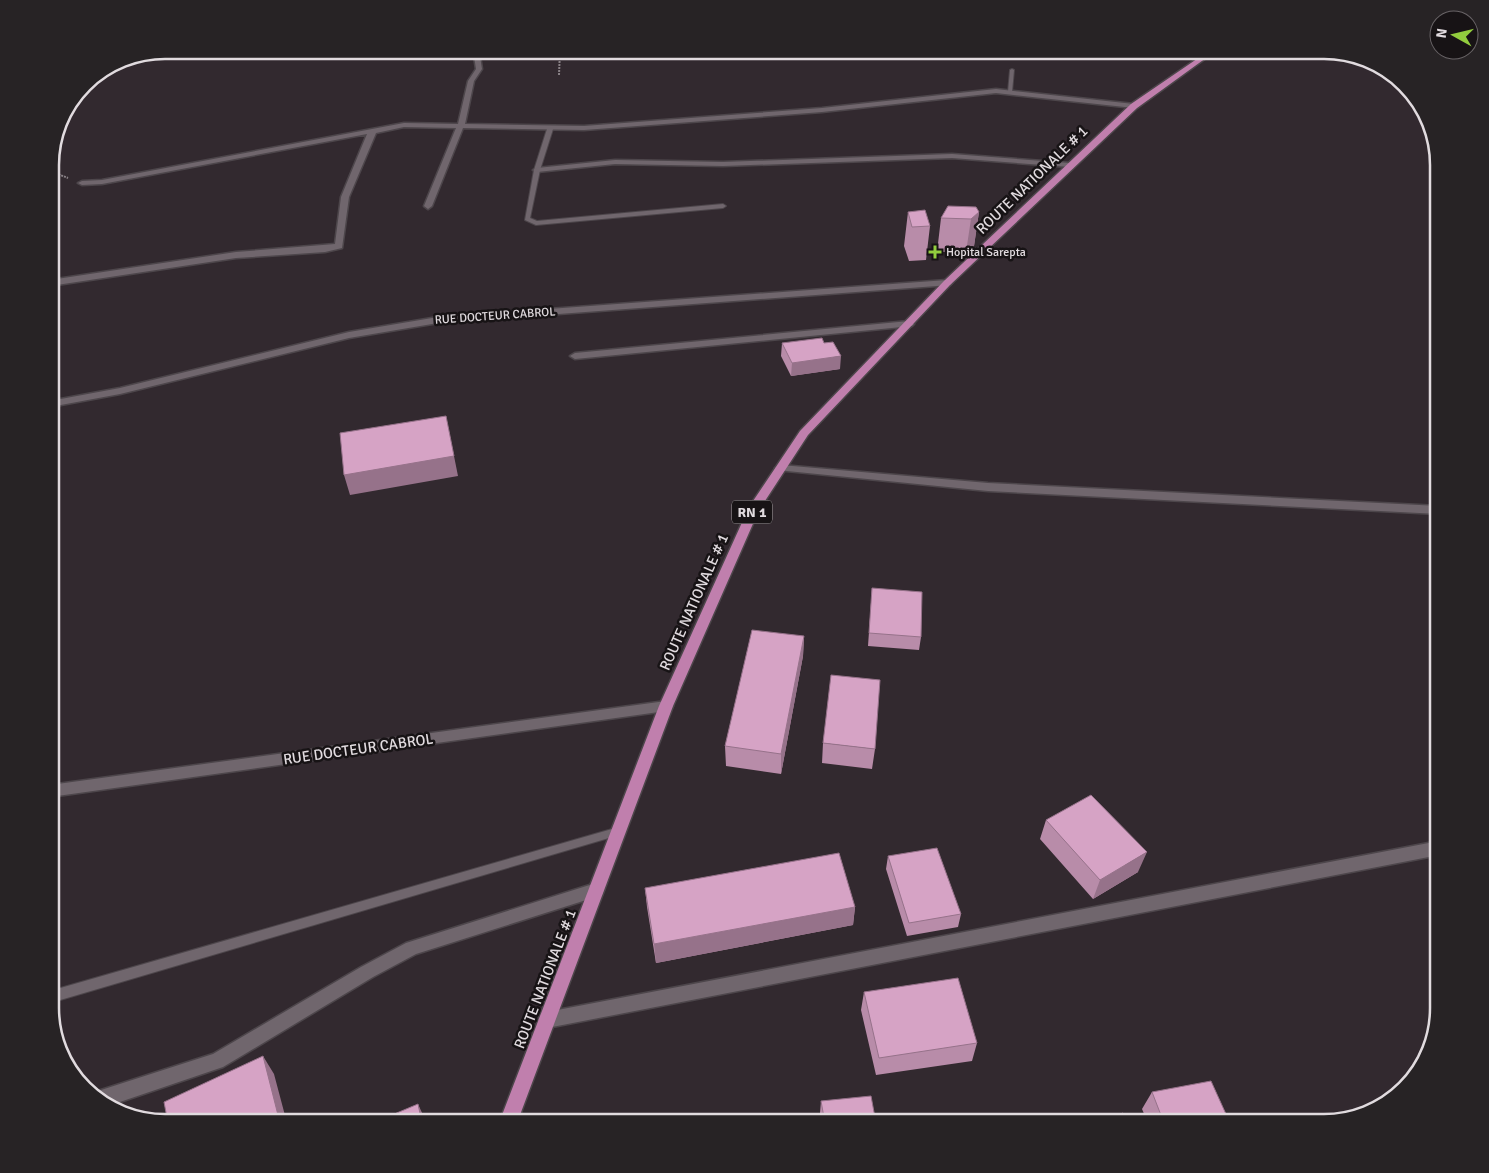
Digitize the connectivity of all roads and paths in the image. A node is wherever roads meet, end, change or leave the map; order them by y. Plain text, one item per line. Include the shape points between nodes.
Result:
1 (477, 59) edge
2 (560, 59) edge
3 (1201, 59) edge
4 (1012, 70) dead end
5 (559, 76) dead end
6 (1010, 92) junction
7 (1134, 106) junction
8 (461, 125) junction
9 (550, 129) junction
10 (373, 130) junction
11 (1070, 165) junction
12 (537, 170) junction
13 (59, 174) edge
14 (82, 183) joint
15 (428, 206) dead end
16 (723, 206) dead end
17 (59, 282) edge
18 (947, 284) junction
19 (909, 324) junction
20 (575, 356) dead end
21 (59, 402) edge
22 (781, 468) junction
23 (1430, 510) edge
24 (666, 706) junction
25 (59, 790) edge
26 (619, 831) junction
27 (1430, 850) edge
28 (596, 890) junction
29 (59, 994) edge
30 (547, 1020) junction
31 (107, 1097) edge
32 (511, 1114) edge

1 - 8 street via 479,69 471,81
2 - 5 path
3 - 7 main road, ROUTE NATIONALE # 1 / RN 1
4 - 6 lane
6 - 7 street
6 - 9 street via 970,93 822,110
7 - 11 main road, ROUTE NATIONALE # 1 / RN 1
8 - 9 street
8 - 10 street via 404,125
8 - 15 street
9 - 12 lane
10 - 14 street via 102,182
10 - 17 street via 345,196 338,246 236,255
11 - 12 street via 952,156 723,164 616,162
11 - 18 main road, ROUTE NATIONALE # 1 / RN 1
12 - 16 lane via 527,219 536,223
13 - 14 path
18 - 19 main road, ROUTE NATIONALE # 1 / RN 1
18 - 21 street, RUE DOCTEUR CABROL via 438,320 349,335 120,391
19 - 20 street
19 - 22 main road, ROUTE NATIONALE # 1 / RN 1 via 804,433
22 - 23 street via 988,488
22 - 24 main road, ROUTE NATIONALE # 1 / RN 1 via 753,510
24 - 25 street, RUE DOCTEUR CABROL
24 - 26 main road, ROUTE NATIONALE # 1 / RN 1
26 - 28 main road, ROUTE NATIONALE # 1 / RN 1
26 - 29 lane
27 - 30 street
28 - 30 main road, ROUTE NATIONALE # 1 / RN 1
28 - 31 street via 412,948 216,1061
30 - 32 main road, ROUTE NATIONALE # 1 / RN 1

